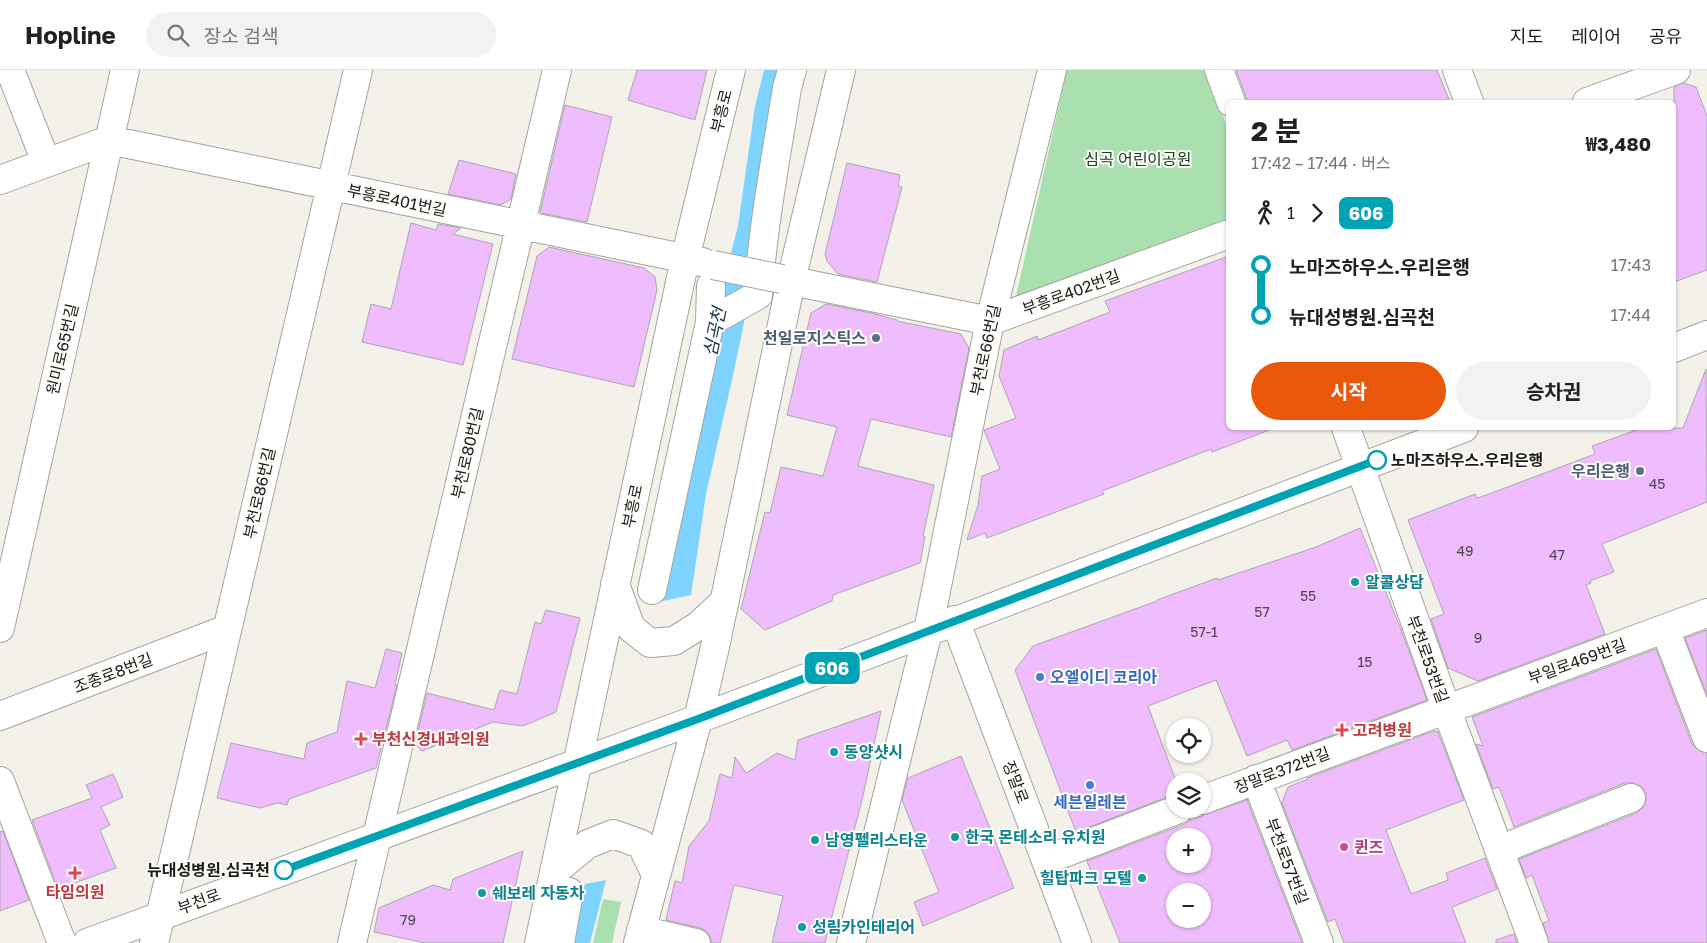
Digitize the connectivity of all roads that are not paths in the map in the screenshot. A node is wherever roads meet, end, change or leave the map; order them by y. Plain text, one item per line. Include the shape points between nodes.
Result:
1 (10, 70) edge
2 (125, 70) edge
3 (358, 70) edge
4 (557, 70) edge
5 (731, 70) edge
6 (792, 70) edge
7 (841, 70) edge
8 (1052, 70) edge
9 (1219, 70) edge
10 (1457, 70) edge
11 (1676, 70) edge
12 (1230, 100) edge
13 (1468, 100) edge
14 (1593, 100) edge
15 (109, 140) junction
16 (46, 162) junction
17 (0, 180) edge
18 (330, 186) junction
19 (521, 225) junction
20 (1226, 235) edge
21 (685, 259) junction
22 (792, 281) junction
23 (712, 286) dead end
24 (710, 322) junction
25 (990, 322) junction
26 (1707, 335) edge
27 (1676, 347) edge
28 (1347, 430) edge
29 (1459, 430) edge
30 (1360, 467) junction
31 (615, 584) junction
32 (652, 590) dead end
33 (725, 601) junction
34 (1707, 613) edge
35 (955, 620) junction
36 (0, 628) edge
37 (227, 629) junction
38 (1665, 629) junction
39 (928, 631) junction
40 (1446, 708) junction
41 (0, 716) edge
42 (698, 719) junction
43 (1707, 738) edge
44 (578, 763) junction
45 (1256, 779) junction
46 (0, 781) edge
47 (1211, 796) edge
48 (1631, 798) dead end
49 (1166, 814) edge
50 (377, 836) junction
51 (1499, 850) junction
52 (1046, 860) junction
53 (656, 876) junction
54 (562, 881) junction
55 (160, 915) junction
56 (640, 936) edge
57 (62, 943) edge
58 (86, 943) edge
59 (154, 943) edge
60 (352, 943) edge
61 (540, 943) edge
62 (560, 943) edge
63 (696, 943) edge
64 (851, 943) edge
65 (1077, 943) edge
66 (1319, 943) edge
67 (1534, 943) edge

1 - 16 street
2 - 15 street, 원미로65번길
3 - 18 street, 부천로86번길
4 - 19 street, 부천로80번길
5 - 21 street, 부흥로
6 - 24 street via 765,224 758,295
7 - 22 street
8 - 25 street, 부천로66번길
9 - 12 street
10 - 13 street
11 - 14 street
15 - 16 street
15 - 18 street, 부흥로401번길
15 - 36 street, 원미로65번길
16 - 17 street
18 - 19 street, 부흥로401번길
18 - 37 street, 부천로86번길
19 - 21 street, 부흥로401번길
19 - 50 street, 부천로80번길
20 - 25 street, 부흥로402번길
21 - 22 street, 부흥로401번길, bridge
21 - 31 street, 부흥로
22 - 25 street
22 - 33 street
23 - 24 street
24 - 32 street
25 - 39 street, 부천로66번길
26 - 27 street
28 - 30 street, 부천로53번길
29 - 30 street, 부천로
30 - 35 street, 부천로
30 - 40 street, 부천로53번길
31 - 33 street via 631,628 650,643 674,641 698,626
31 - 44 street, 부흥로
33 - 42 street
34 - 38 street, 부일로469번길
35 - 39 street, 부천로
35 - 52 street, 장말로
37 - 41 street, 조종로8번길
37 - 55 street, 부천로86번길
38 - 40 street, 부일로469번길
38 - 43 street
39 - 42 street, 부천로
39 - 64 street, 부천로66번길
40 - 45 street, 장말로372번길
40 - 51 street, 부천로53번길
42 - 44 street, 부천로
42 - 53 street
44 - 50 street, 부천로
44 - 54 street, 부흥로
45 - 47 street, 장말로372번길
45 - 66 street, 부천로57번길
46 - 57 street
48 - 51 street
49 - 52 street
50 - 55 street, 부천로
50 - 60 street, 부천로80번길
51 - 67 street, 부천로53번길
52 - 65 street, 장말로
53 - 54 street via 641,844 613,834 588,844
53 - 56 street
54 - 61 street, 부흥로
54 - 62 street
55 - 58 street, 부천로
55 - 59 street, 부천로86번길
56 - 63 street

